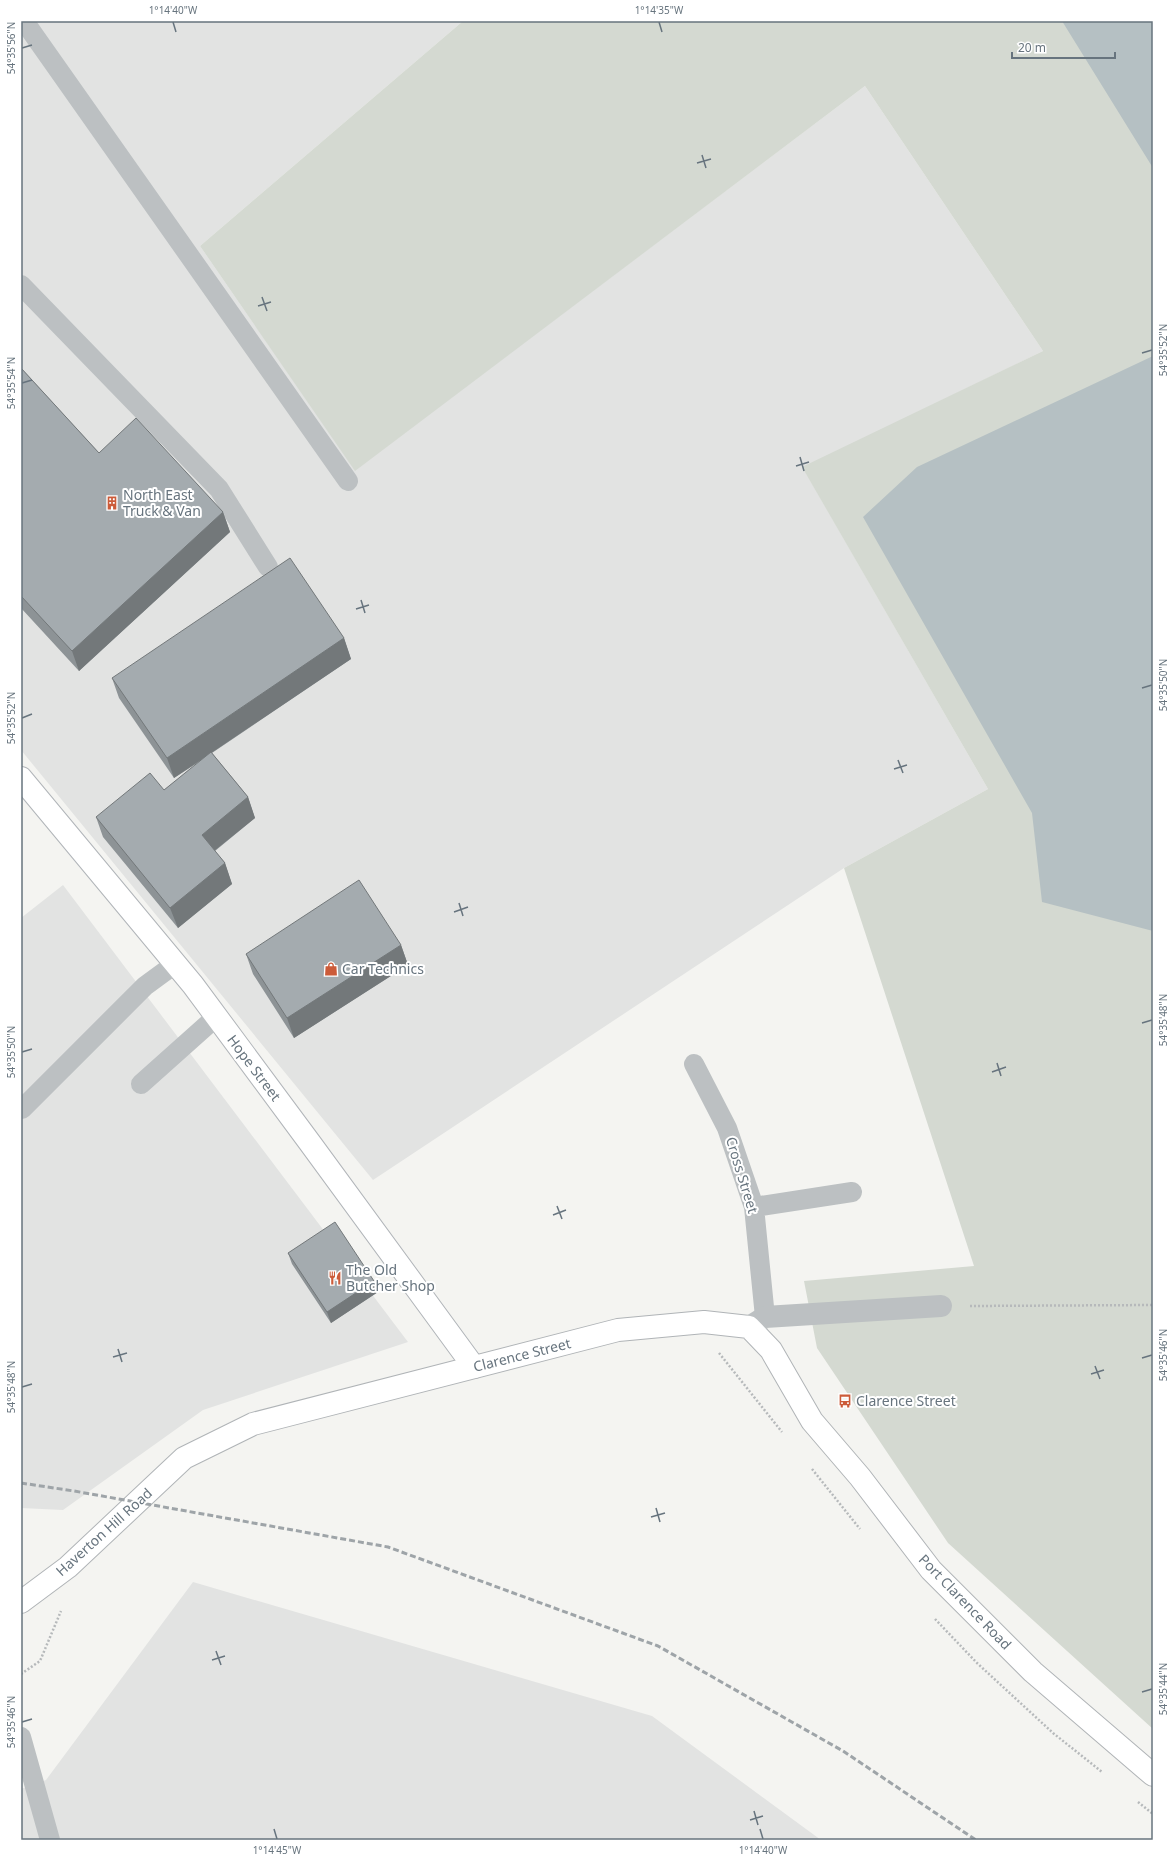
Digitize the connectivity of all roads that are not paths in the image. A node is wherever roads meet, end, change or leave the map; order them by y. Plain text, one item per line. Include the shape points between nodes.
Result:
1 (24, 21) edge
2 (21, 285) edge
3 (348, 481) dead end
4 (268, 567) dead end
5 (21, 778) edge
6 (175, 964) junction
7 (216, 1017) junction
8 (694, 1064) dead end
9 (141, 1084) dead end
10 (22, 1109) dead end
11 (852, 1192) dead end
12 (754, 1207) junction
13 (941, 1306) road end
14 (757, 1322) junction
15 (474, 1367) junction
16 (184, 1458) joint
17 (21, 1602) edge
18 (21, 1738) edge
19 (1153, 1775) edge
20 (50, 1840) edge

1 - 3 lane
2 - 4 lane via 219,489
5 - 6 main road, Hope Street
6 - 7 main road, Hope Street
6 - 10 lane via 146,986
7 - 9 lane
7 - 15 main road, Hope Street
8 - 12 lane, Cross Street via 727,1128
11 - 12 lane
12 - 14 lane, Cross Street
13 - 14 street, Clarence Street
14 - 15 main road, Clarence Street via 704,1322 618,1330
14 - 19 main road, Port Clarence Road via 812,1421 860,1477 930,1570 1032,1672
15 - 16 main road, Clarence Street via 253,1424
16 - 17 main road, Haverton Hill Road via 68,1567
18 - 20 lane

